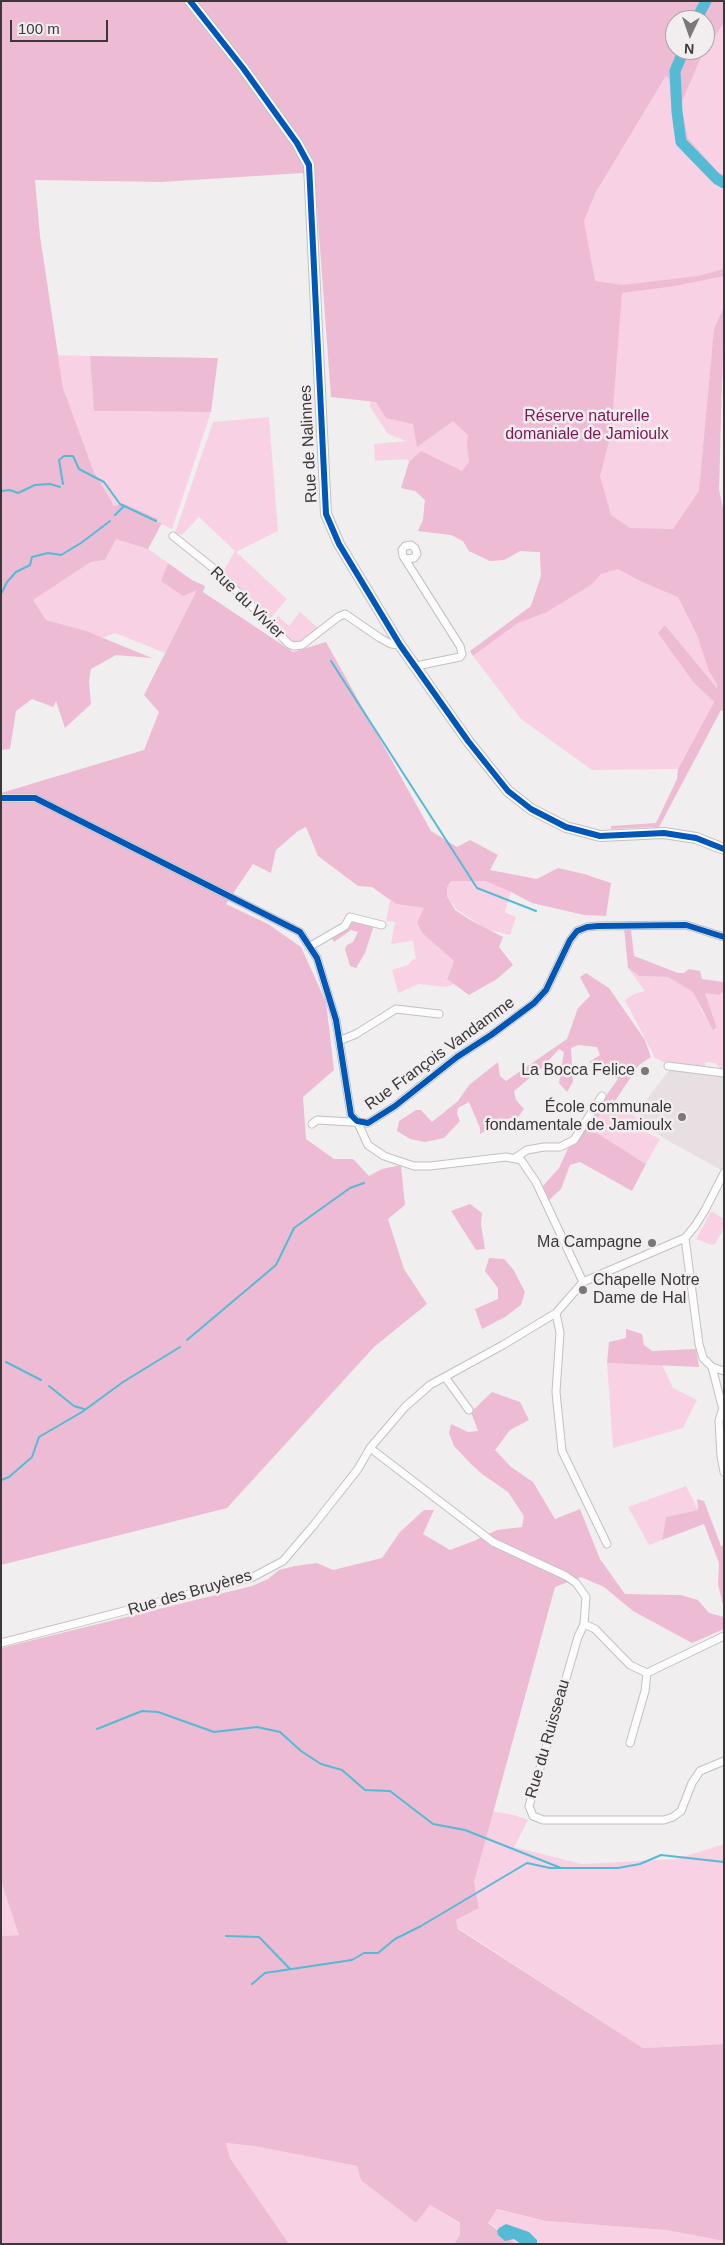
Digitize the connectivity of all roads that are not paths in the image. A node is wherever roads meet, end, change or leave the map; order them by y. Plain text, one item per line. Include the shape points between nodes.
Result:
1 (190, 1) edge
2 (172, 536) dead end
3 (406, 559) dead end
4 (400, 645) junction
5 (417, 669) junction
6 (1, 798) edge
7 (724, 849) edge
8 (382, 925) dead end
9 (724, 937) edge
10 (310, 947) junction
11 (439, 1014) dead end
12 (340, 1040) junction
13 (668, 1066) dead end
14 (724, 1073) edge
15 (602, 1096) dead end
16 (358, 1121) junction
17 (312, 1124) dead end
18 (515, 1158) junction
19 (724, 1173) edge
20 (685, 1238) junction
21 (583, 1282) junction
22 (556, 1312) junction
23 (712, 1367) junction
24 (724, 1371) edge
25 (445, 1377) junction
26 (723, 1405) edge
27 (469, 1410) dead end
28 (370, 1448) junction
29 (724, 1472) edge
30 (607, 1544) dead end
31 (584, 1624) junction
32 (724, 1636) edge
33 (1, 1643) edge
34 (647, 1673) junction
35 (630, 1742) dead end
36 (724, 1761) edge

1 - 4 street, Rue de Nalinnes via 243,68 309,165 326,514 339,544
2 - 4 street, Rue du Vivier via 218,572 289,644 302,645 345,614 380,638
3 - 5 street via 462,654 421,665
4 - 5 street, Rue de Nalinnes
5 - 7 street, Rue de Nalinnes via 468,741 508,790 531,809 566,827 600,836 664,833 696,838
6 - 10 street, Rue François Vandamme via 35,798 300,932
8 - 10 street via 350,917 345,926
9 - 16 street, Rue François Vandamme via 686,925 598,926 577,931 546,990 534,1003 456,1057 395,1106 368,1123
10 - 12 street, Rue François Vandamme via 317,958
11 - 12 street, Rue François Vandamme via 396,1009
12 - 16 street, Rue François Vandamme via 351,1115
13 - 14 street
15 - 18 street via 572,1141 560,1147 527,1150
16 - 17 street, Rue François Vandamme via 317,1120
16 - 18 street via 368,1145 414,1166
18 - 21 street via 521,1160 536,1182
19 - 20 street via 700,1218
20 - 21 street, Rue des Bruyères
20 - 23 street via 699,1344 703,1358
21 - 22 street, Rue des Bruyères
22 - 25 street, Rue des Bruyères
22 - 30 street via 560,1332 556,1392 562,1451
23 - 24 street
23 - 26 street
25 - 27 street
25 - 28 street, Rue des Bruyères via 430,1385 405,1407
26 - 29 street via 719,1421
28 - 31 street via 493,1542 576,1583 586,1597
28 - 33 street, Rue des Bruyères via 358,1469 283,1561 251,1578
31 - 34 street via 595,1629 630,1665
31 - 36 street, Rue du Ruisseau via 529,1806 533,1816 543,1820 664,1820 681,1811 700,1771
32 - 34 street
34 - 35 street

